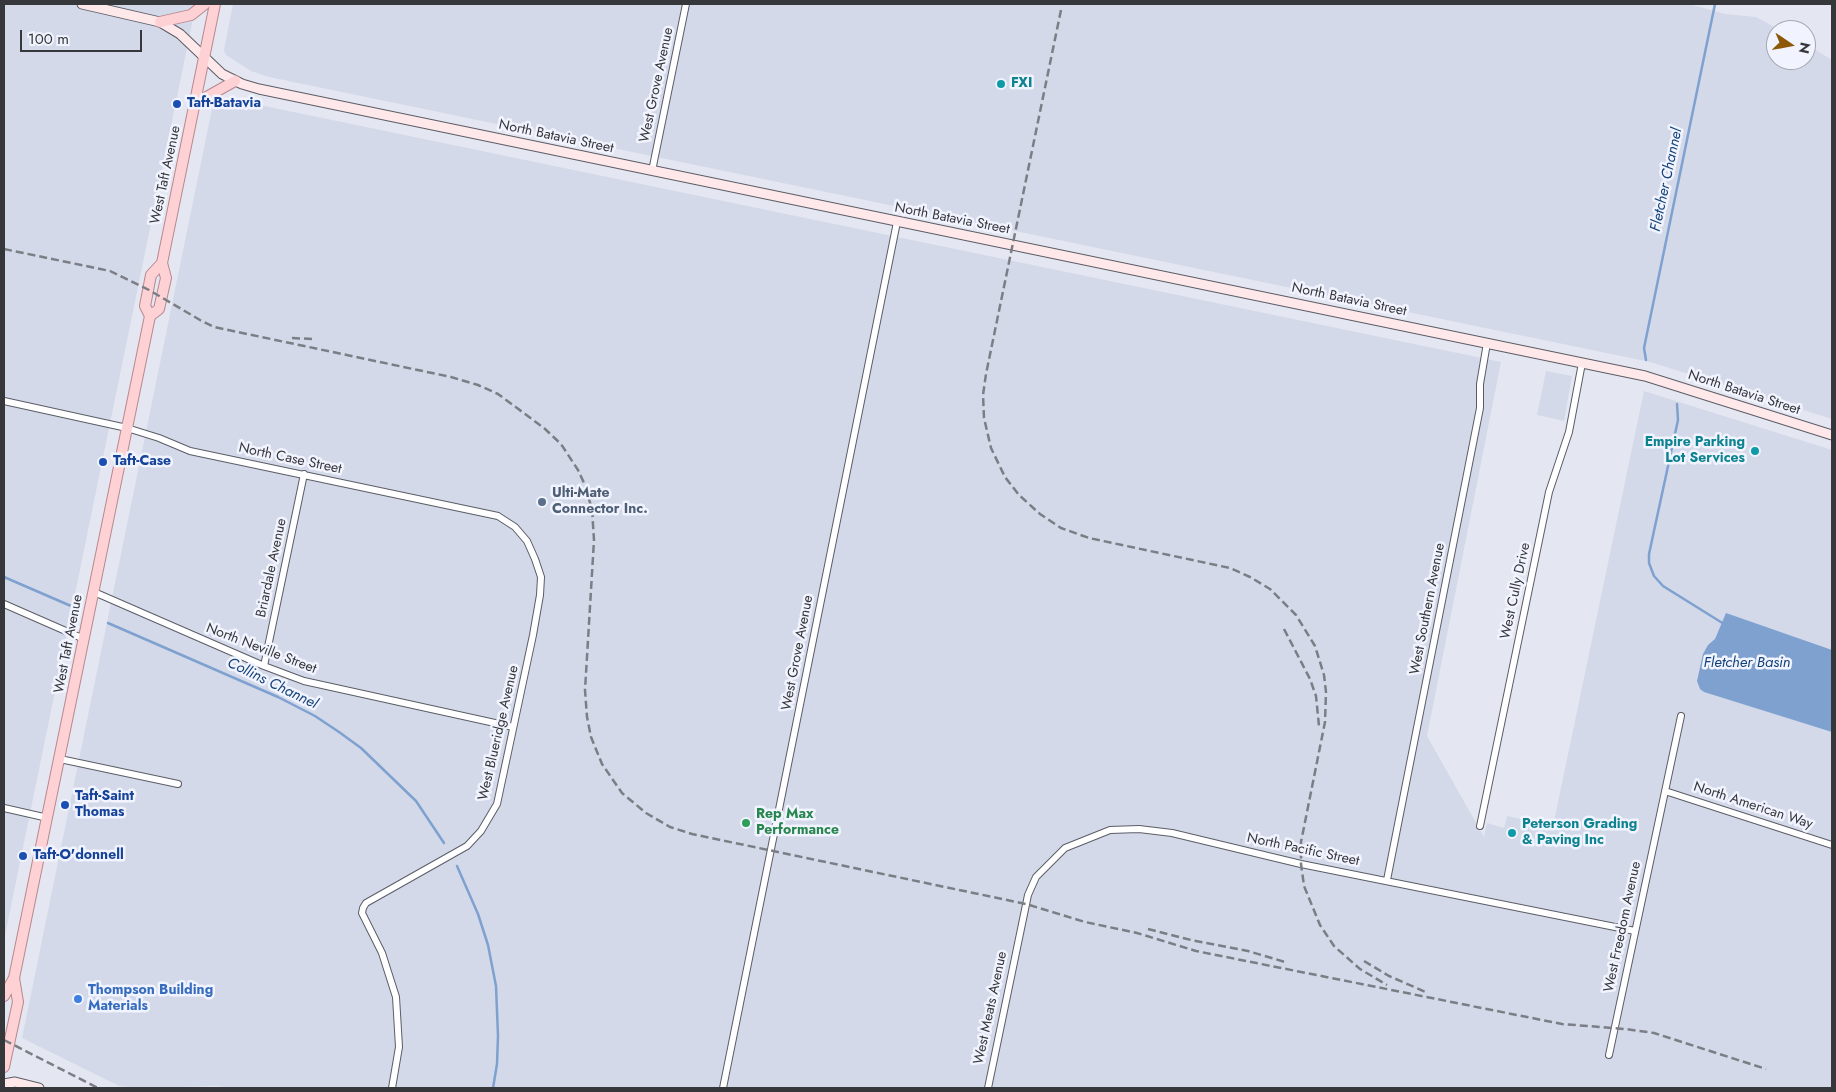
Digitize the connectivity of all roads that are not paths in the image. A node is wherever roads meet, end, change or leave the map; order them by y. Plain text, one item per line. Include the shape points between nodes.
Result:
1 (82, 4) edge
2 (205, 4) edge
3 (215, 4) edge
4 (686, 4) edge
5 (160, 22) junction
6 (204, 57) junction
7 (235, 81) junction
8 (194, 104) junction
9 (652, 171) junction
10 (897, 222) junction
11 (162, 263) junction
12 (150, 316) junction
13 (1487, 343) junction
14 (1582, 363) junction
15 (4, 401) edge
16 (127, 428) junction
17 (1832, 435) edge
18 (304, 474) junction
19 (540, 577) joint
20 (94, 592) junction
21 (4, 604) edge
22 (84, 640) junction
23 (264, 666) junction
24 (1681, 716) dead end
25 (513, 727) junction
26 (60, 759) junction
27 (178, 784) dead end
28 (1665, 791) junction
29 (4, 808) edge
30 (48, 818) junction
31 (1480, 826) dead end
32 (1832, 844) edge
33 (1387, 880) junction
34 (1635, 931) junction
35 (1020, 932) joint
36 (14, 978) junction
37 (4, 996) edge
38 (1609, 1055) dead end
39 (4, 1067) edge
40 (4, 1084) edge
41 (39, 1088) edge
42 (392, 1088) edge
43 (723, 1088) edge
44 (988, 1088) edge

1 - 5 main road, North Batavia Street
2 - 5 main road via 191,15
3 - 6 main road, West Taft Avenue
4 - 9 street, West Grove Avenue
5 - 6 main road, North Batavia Street via 180,34
6 - 7 main road, North Batavia Street
6 - 8 main road, West Taft Avenue
7 - 8 main road
7 - 9 main road, North Batavia Street via 286,95
8 - 11 main road, West Taft Avenue
9 - 10 main road, North Batavia Street
10 - 13 main road, North Batavia Street
10 - 43 street, West Grove Avenue
11 - 12 main road, West Taft Avenue via 152,275 145,306
11 - 12 main road, West Taft Avenue via 166,278 159,309
12 - 16 main road, West Taft Avenue
13 - 14 main road, North Batavia Street
13 - 33 street, West Southern Avenue via 1480,384 1480,408
14 - 17 main road, North Batavia Street via 1654,379
14 - 31 street, West Cully Drive via 1569,432 1549,492
15 - 16 street, North Case Street
16 - 18 street, North Case Street via 190,451
16 - 20 main road, West Taft Avenue
18 - 19 street, North Case Street via 498,516 515,527 527,541
18 - 23 street, Briardale Avenue
19 - 25 street, West Blueridge Avenue via 535,627
20 - 22 main road, West Taft Avenue
20 - 23 street, North Neville Street
21 - 22 street
22 - 26 main road, West Taft Avenue
23 - 25 street, North Neville Street via 304,681
24 - 28 street, West Freedom Avenue
25 - 42 street, West Blueridge Avenue via 497,804 481,831 467,846 366,903 363,908 396,998 399,1047
26 - 27 street
26 - 30 main road, West Taft Avenue
28 - 32 street, North American Way
28 - 34 street, West Freedom Avenue
29 - 30 street
30 - 36 main road, West Taft Avenue
33 - 34 street, North Pacific Street
33 - 35 street, North Pacific Street via 1301,864 1172,833 1110,830 1066,848 1036,877 1028,895
34 - 38 street, West Freedom Avenue
35 - 44 street, West Meats Avenue
36 - 37 main road, West Taft Avenue
36 - 39 main road, West Taft Avenue via 18,1002
40 - 41 main road via 15,1082

